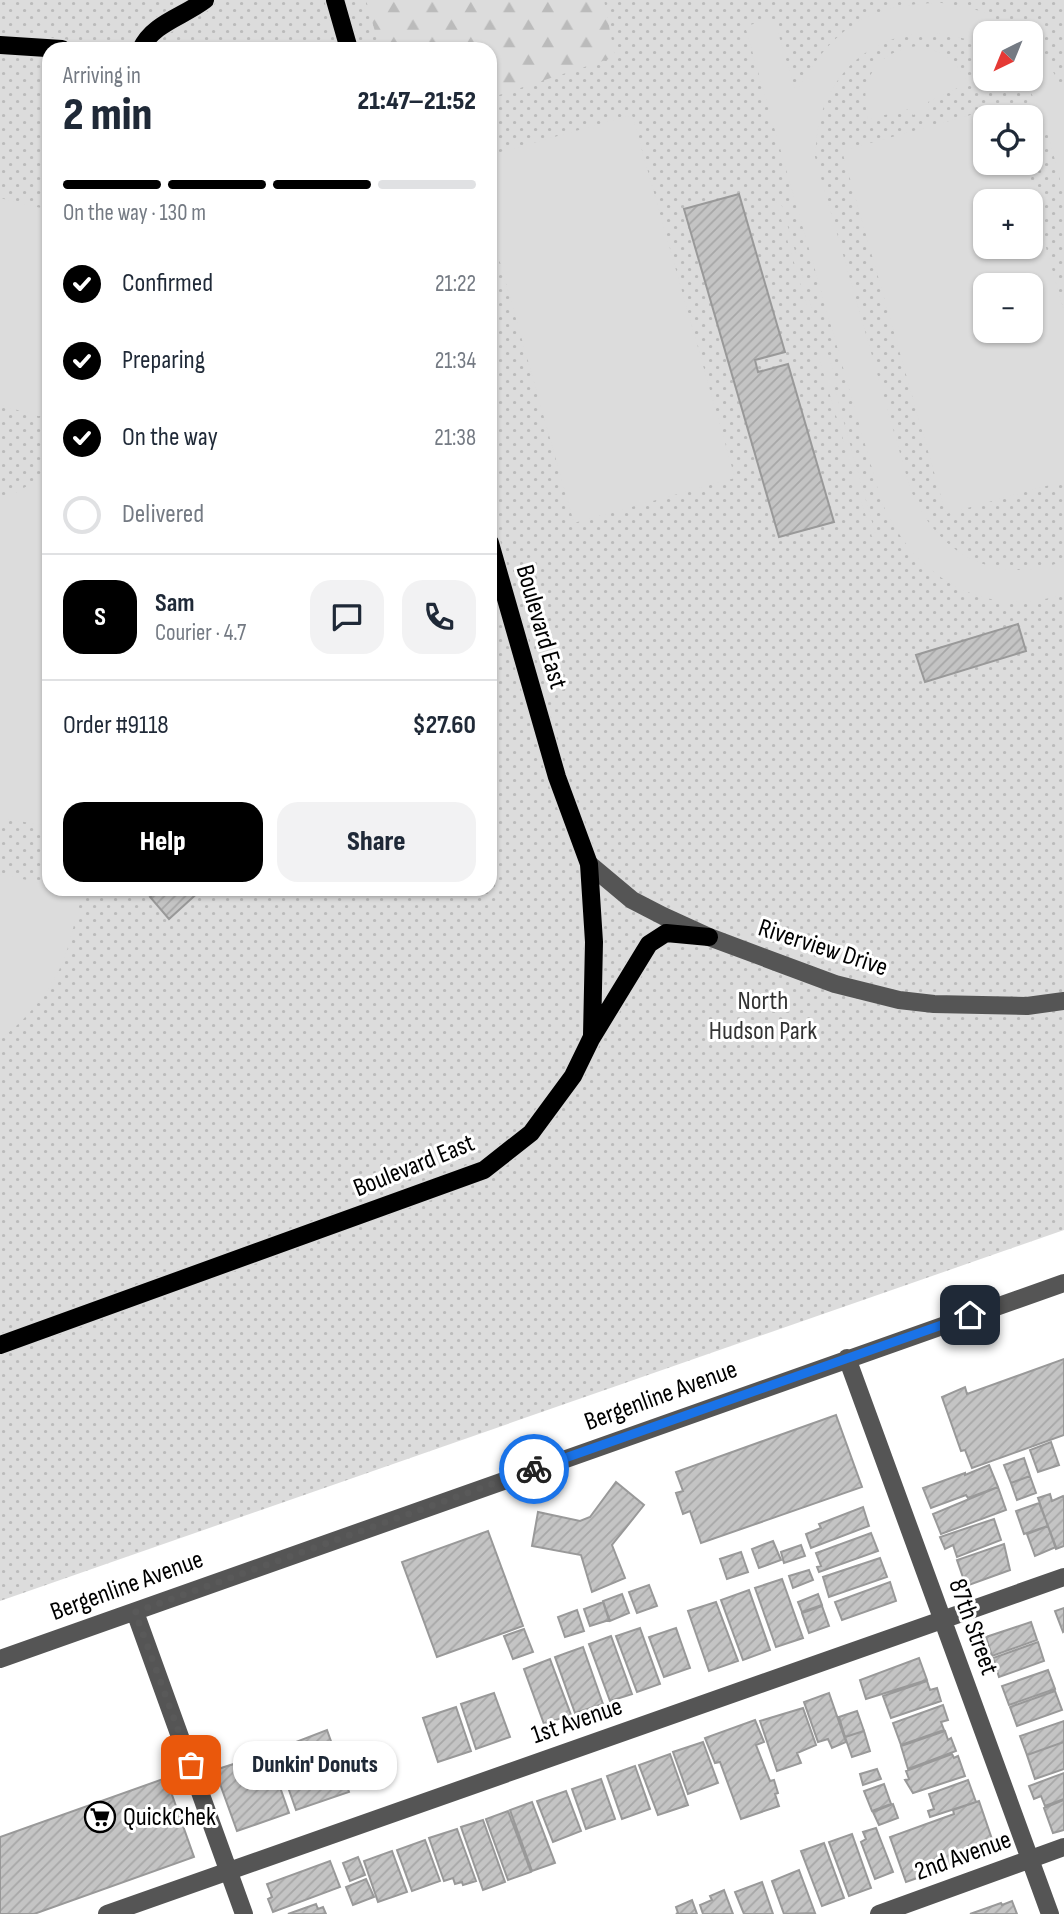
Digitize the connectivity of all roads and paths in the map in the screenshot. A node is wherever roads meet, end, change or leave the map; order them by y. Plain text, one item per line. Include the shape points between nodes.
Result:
1 (205, 0) edge
2 (335, 0) edge
3 (144, 42) edge
4 (347, 42) edge
5 (0, 45) edge
6 (42, 48) edge
7 (497, 567) edge
8 (589, 864) junction
9 (709, 937) junction
10 (1064, 1001) edge
11 (592, 1039) junction
12 (1064, 1283) edge
13 (0, 1345) edge
14 (846, 1358) junction
15 (1064, 1577) edge
16 (135, 1612) junction
17 (942, 1621) junction
18 (0, 1659) edge
19 (1064, 1847) edge
20 (1032, 1858) junction
21 (228, 1871) junction
22 (107, 1914) edge
23 (244, 1914) edge
24 (879, 1914) edge
25 (1050, 1914) edge

1 - 3 main road via 159,26
2 - 4 main road
5 - 6 main road
7 - 8 main road, Boulevard East via 557,776
8 - 9 street, Riverview Drive via 632,900
8 - 11 main road, Boulevard East via 594,942
9 - 10 street, Riverview Drive via 835,984 900,1000 979,1006
9 - 11 main road via 666,933 652,941
11 - 13 main road, Boulevard East via 573,1076 531,1133 484,1170
12 - 14 street, Bergenline Avenue
14 - 16 street, Bergenline Avenue
14 - 17 street, 87th Street
15 - 17 street, 1st Avenue
16 - 18 street, Bergenline Avenue
16 - 21 street
17 - 20 street, 87th Street
17 - 21 street, 1st Avenue
19 - 20 street, 2nd Avenue
20 - 24 street, 2nd Avenue
20 - 25 street, 87th Street
21 - 22 street, 1st Avenue
21 - 23 street

